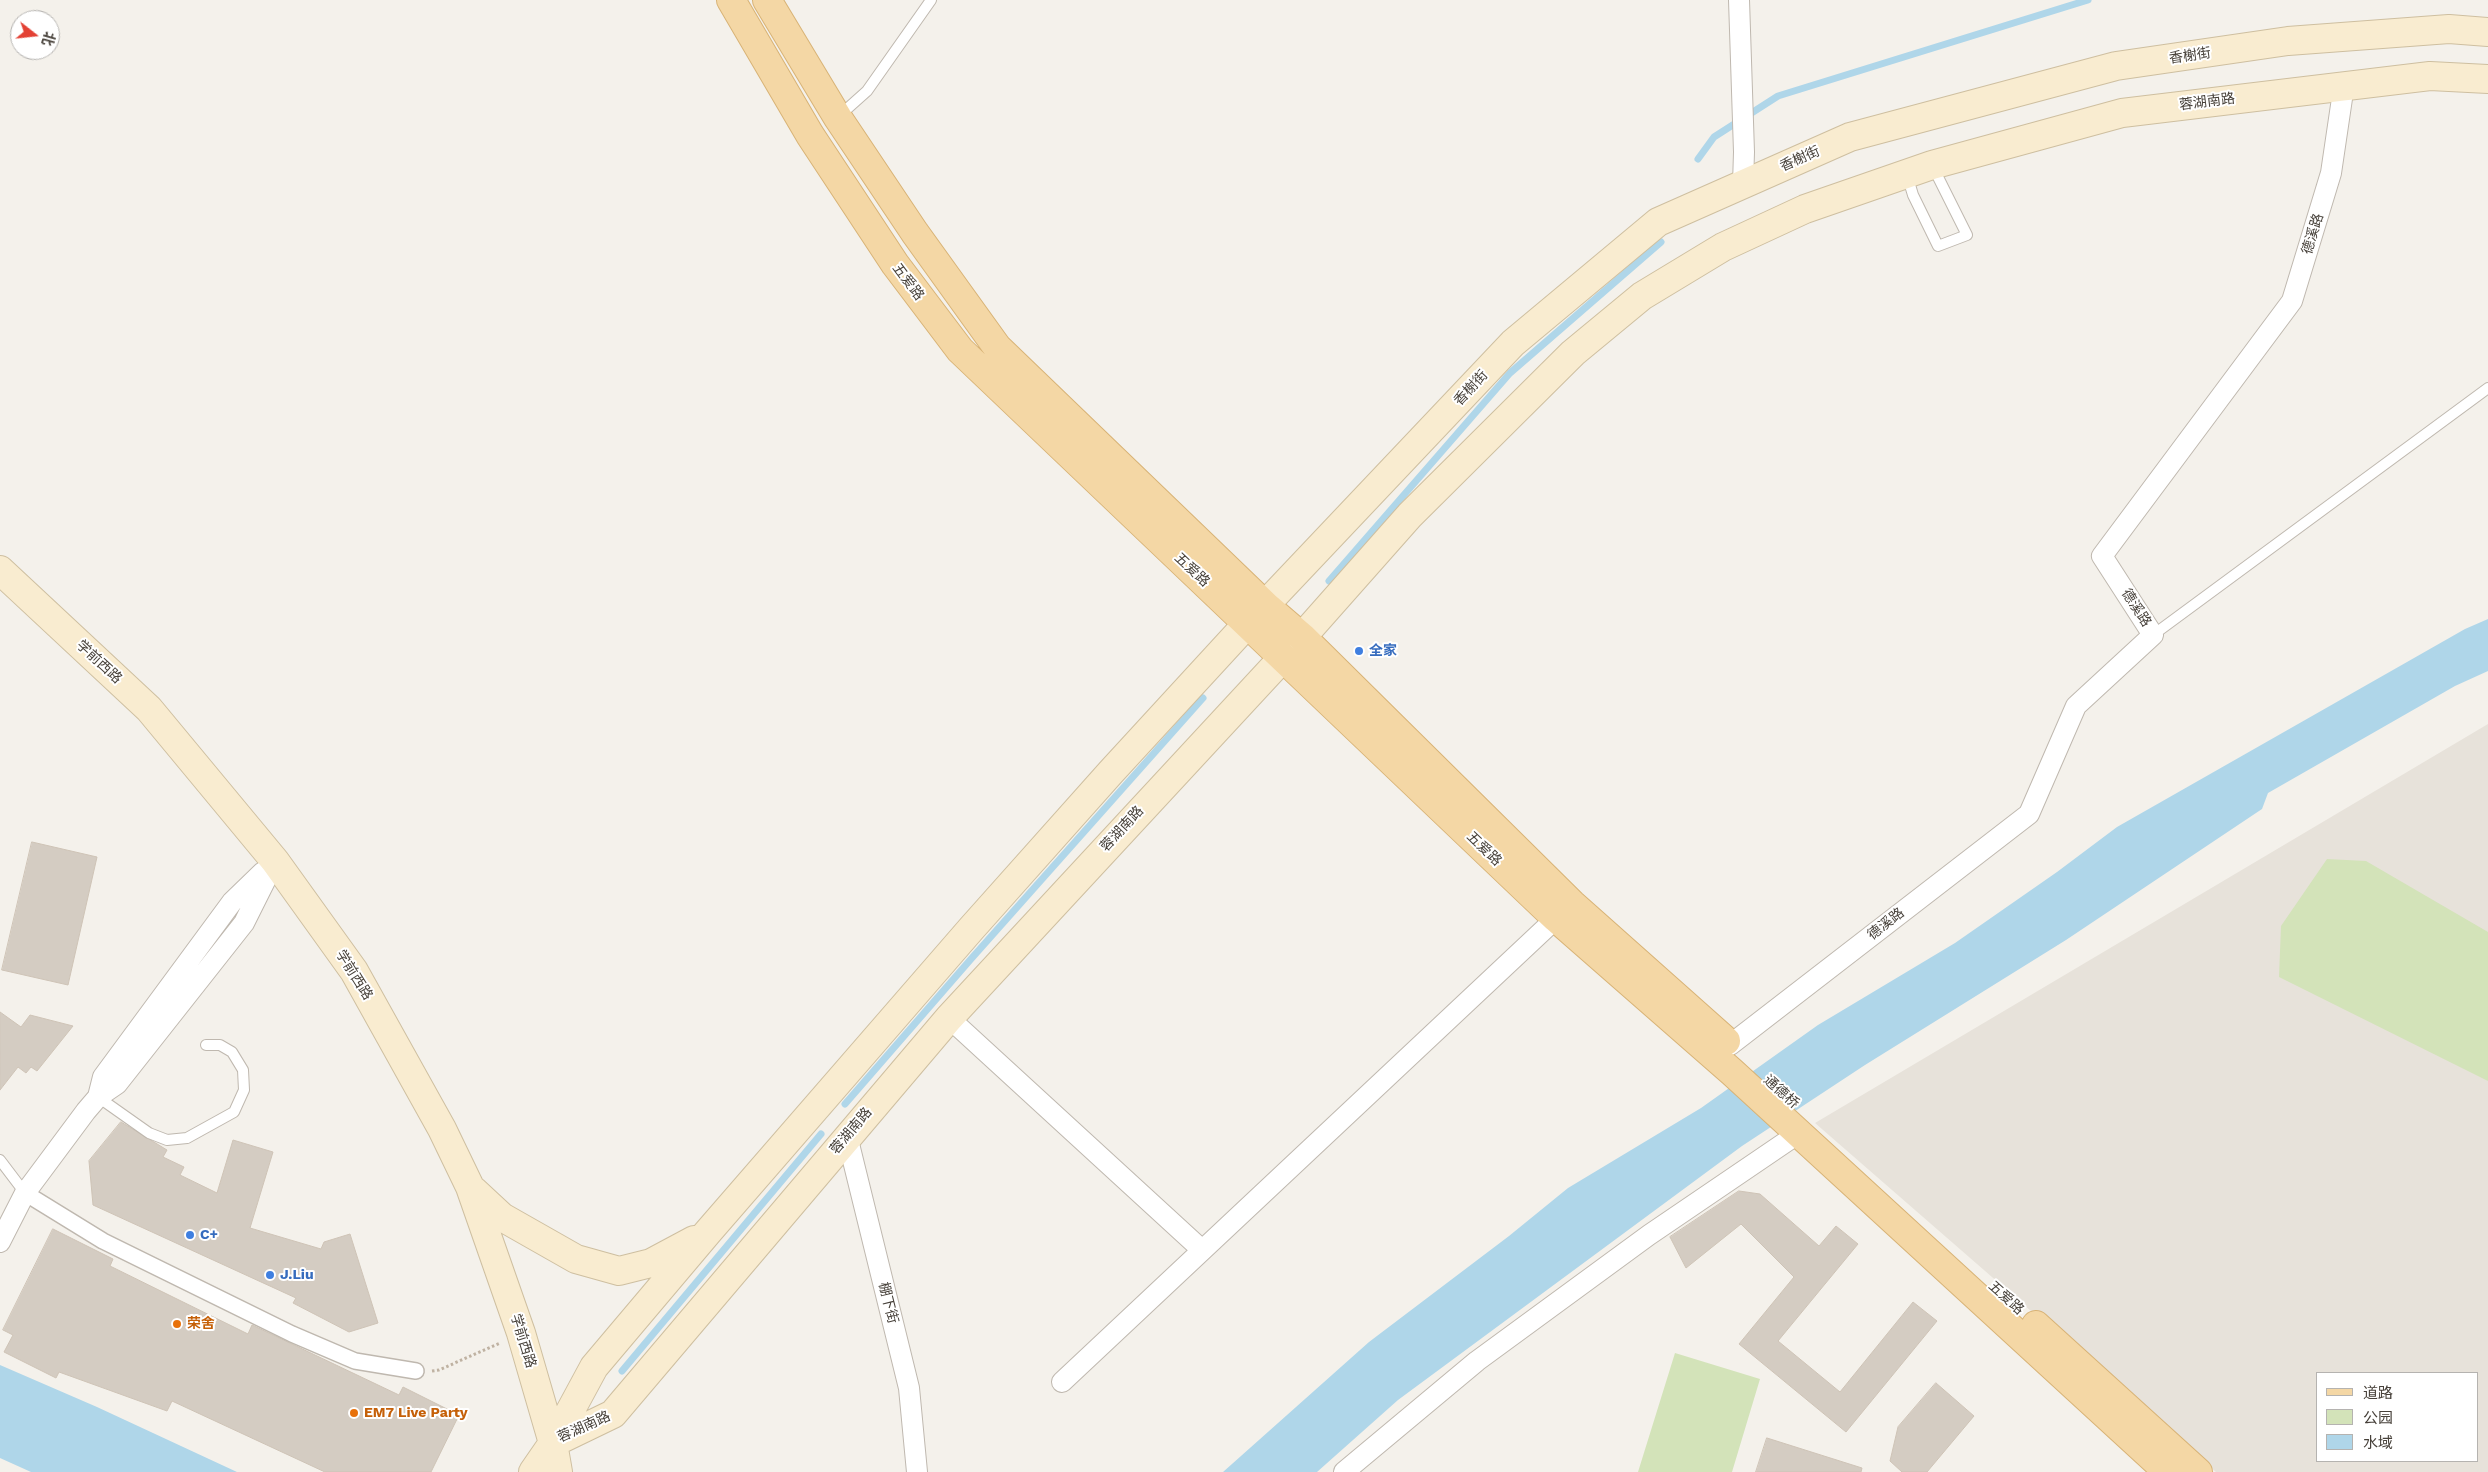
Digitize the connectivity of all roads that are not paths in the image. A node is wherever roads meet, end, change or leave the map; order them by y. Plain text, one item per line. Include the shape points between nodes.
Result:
1 (731, 0) edge
2 (767, 0) edge
3 (931, 0) edge
4 (1739, 0) edge
5 (2488, 32) edge
6 (2488, 79) edge
7 (2344, 85) junction
8 (838, 118) junction
9 (1919, 169) junction
10 (1743, 184) junction
11 (2488, 388) edge
12 (0, 548) edge
13 (0, 570) edge
14 (12, 587) edge
15 (1257, 615) junction
16 (2153, 635) junction
17 (1302, 637) junction
18 (1282, 657) junction
19 (275, 861) junction
20 (1564, 911) junction
21 (949, 1018) junction
22 (206, 1045) dead end
23 (1736, 1059) junction
24 (98, 1097) junction
25 (818, 1107) junction
26 (1807, 1128) junction
27 (847, 1136) junction
28 (0, 1160) edge
29 (470, 1187) junction
30 (25, 1193) junction
31 (708, 1232) junction
32 (2, 1238) edge
33 (1202, 1250) junction
34 (416, 1371) dead end
35 (1062, 1382) dead end
36 (553, 1443) junction
37 (533, 1472) edge
38 (558, 1472) edge
39 (917, 1472) edge
40 (1344, 1472) edge
41 (2168, 1472) edge
42 (2198, 1472) edge

1 - 15 main road, 五爱路 via 831,167 895,264 960,350
2 - 8 main road, 五爱路
3 - 8 lane via 867,91
4 - 10 street
5 - 10 main road, 香榭街 via 2449,29 2288,41 2116,66 1850,137
6 - 7 main road, 蓉湖南路 via 2430,76
7 - 9 main road, 蓉湖南路 via 2122,112
7 - 16 street, 德溪路 via 2331,173 2292,301 2102,556
8 - 15 main road, 五爱路 via 915,234 997,347
9 - 9 lane via 1913,195 1938,246 1967,235
9 - 17 main road, 蓉湖南路 via 1805,209 1723,247 1642,296 1573,353 1410,515
10 - 15 main road, 香榭街 via 1658,222 1513,343
11 - 16 lane
12 - 14 main road
13 - 14 main road, 学前西路
14 - 19 main road, 学前西路 via 149,709
15 - 17 main road, 五爱路
15 - 18 main road, 五爱路
15 - 25 main road, 蓉湖南路 via 991,906
16 - 23 street, 德溪路 via 2076,706 2029,814
17 - 18 main road, 蓉湖南路
17 - 20 main road, 五爱路
18 - 20 main road, 五爱路
18 - 21 main road, 蓉湖南路
19 - 24 street via 232,902 103,1077
19 - 29 main road, 学前西路 via 354,971 442,1129
20 - 23 main road, 五爱路
20 - 33 street
21 - 27 main road, 蓉湖南路
21 - 33 street
22 - 24 lane via 220,1045 232,1052 243,1070 244,1090 234,1112 187,1138 167,1140 149,1133
23 - 26 main road, 通德桥
24 - 30 street
25 - 27 main road
25 - 31 main road, 蓉湖南路
26 - 40 street via 1649,1236 1477,1361
26 - 41 main road, 五爱路
26 - 42 main road, 五爱路
27 - 36 main road, 蓉湖南路 via 613,1414
27 - 39 street, 棚下街 via 908,1388
28 - 30 lane
29 - 31 main road via 502,1217 576,1259 619,1270 651,1263
29 - 36 main road, 学前西路 via 521,1333
30 - 32 street
30 - 34 street via 103,1241 292,1334 355,1361
31 - 36 main road, 蓉湖南路 via 594,1367
33 - 35 street
36 - 37 main road
36 - 38 main road, 学前西路

